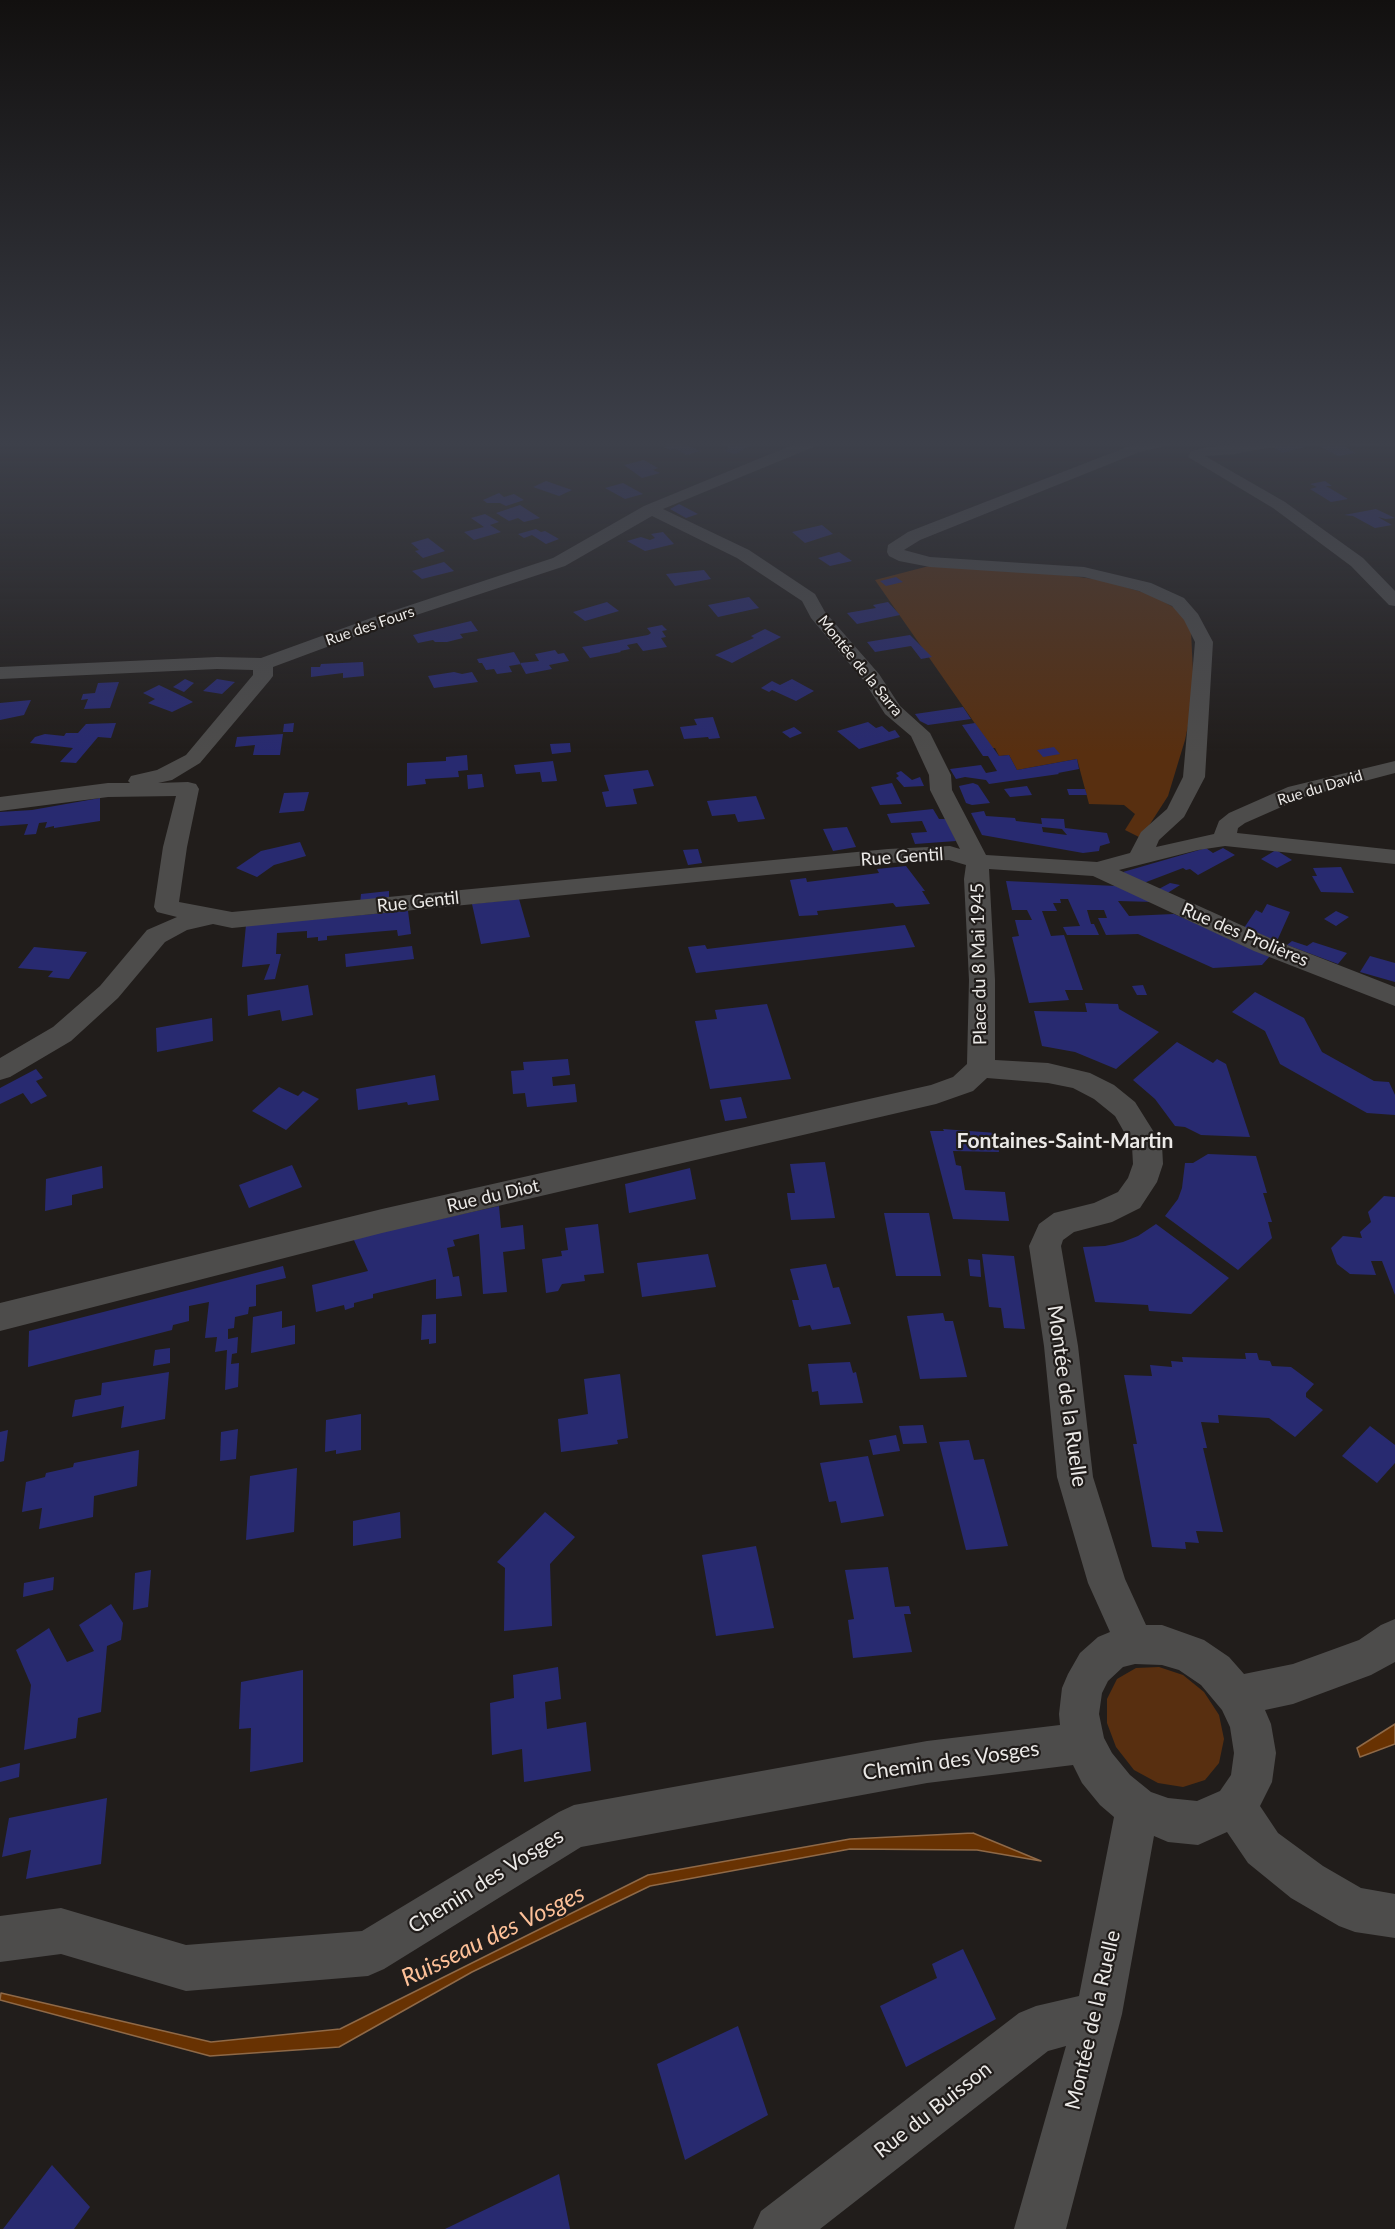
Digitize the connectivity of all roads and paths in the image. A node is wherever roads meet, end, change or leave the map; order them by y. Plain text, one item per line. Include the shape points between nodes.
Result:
1 (588, 545) edge
2 (724, 545) edge
3 (896, 545) edge
4 (1334, 545) edge
5 (1395, 601) edge
6 (263, 664) junction
7 (0, 673) edge
8 (1395, 767) edge
9 (108, 790) junction
10 (0, 804) edge
11 (1225, 839) junction
12 (1395, 857) edge
13 (1138, 860) junction
14 (978, 861) junction
15 (1096, 869) junction
16 (211, 916) junction
17 (1395, 997) edge
18 (981, 1067) junction
19 (0, 1070) edge
20 (0, 1317) edge
21 (1395, 1639) edge
22 (1136, 1644) junction
23 (1236, 1696) junction
24 (1084, 1743) junction
25 (1235, 1806) junction
26 (1137, 1808) junction
27 (1395, 1916) edge
28 (0, 1939) edge
29 (1099, 2014) junction
30 (779, 2229) edge
31 (1040, 2229) edge

1 - 6 street, Rue des Fours via 559,562
2 - 14 street, Montée de la Sarra via 809,598 817,614 872,678 892,710 920,733 940,775 941,790
3 - 13 street via 896,552 905,557 930,562 1084,572 1145,587 1178,602 1192,618 1204,642 1194,777 1176,812 1149,837
4 - 5 street via 1357,562
6 - 7 street, Rue des Fours
6 - 9 street via 263,676 193,759 164,774
8 - 11 street, Rue du David via 1296,792 1237,818 1227,826
9 - 10 street, Rue Gentil
9 - 16 street, Rue Gentil via 188,789 166,907
11 - 12 street
11 - 13 street
13 - 15 street
14 - 15 street, Rue Gentil
14 - 16 street, Rue Gentil via 950,853 888,856 232,920
14 - 18 street, Place du 8 Mai 1945
15 - 17 street, Rue des Prolières via 1263,945
16 - 19 street via 178,924 156,936 110,992 62,1034
18 - 20 street, Rue du Diot via 963,1084 936,1094 382,1221
18 - 22 street, Montée de la Ruelle via 1080,1080 1125,1109 1147,1145 1148,1164 1142,1182 1129,1200 1101,1214 1065,1222 1050,1233 1045,1246 1075,1477 1107,1582
21 - 23 street via 1371,1655 1293,1684
22 - 23 street via 1162,1645 1190,1654 1215,1671
22 - 24 street via 1112,1651 1094,1666 1082,1688 1079,1714
23 - 25 street via 1250,1724 1255,1753 1251,1782
24 - 26 street via 1097,1768
24 - 28 street, Chemin des Vosges via 927,1762 574,1827 368,1953 186,1968 61,1931
25 - 26 street via 1198,1823 1168,1820
25 - 27 street via 1263,1848 1307,1882 1355,1910
26 - 29 street, Montée de la Ruelle
29 - 30 street, Rue du Buisson via 1036,2030
29 - 31 street, Montée de la Ruelle

